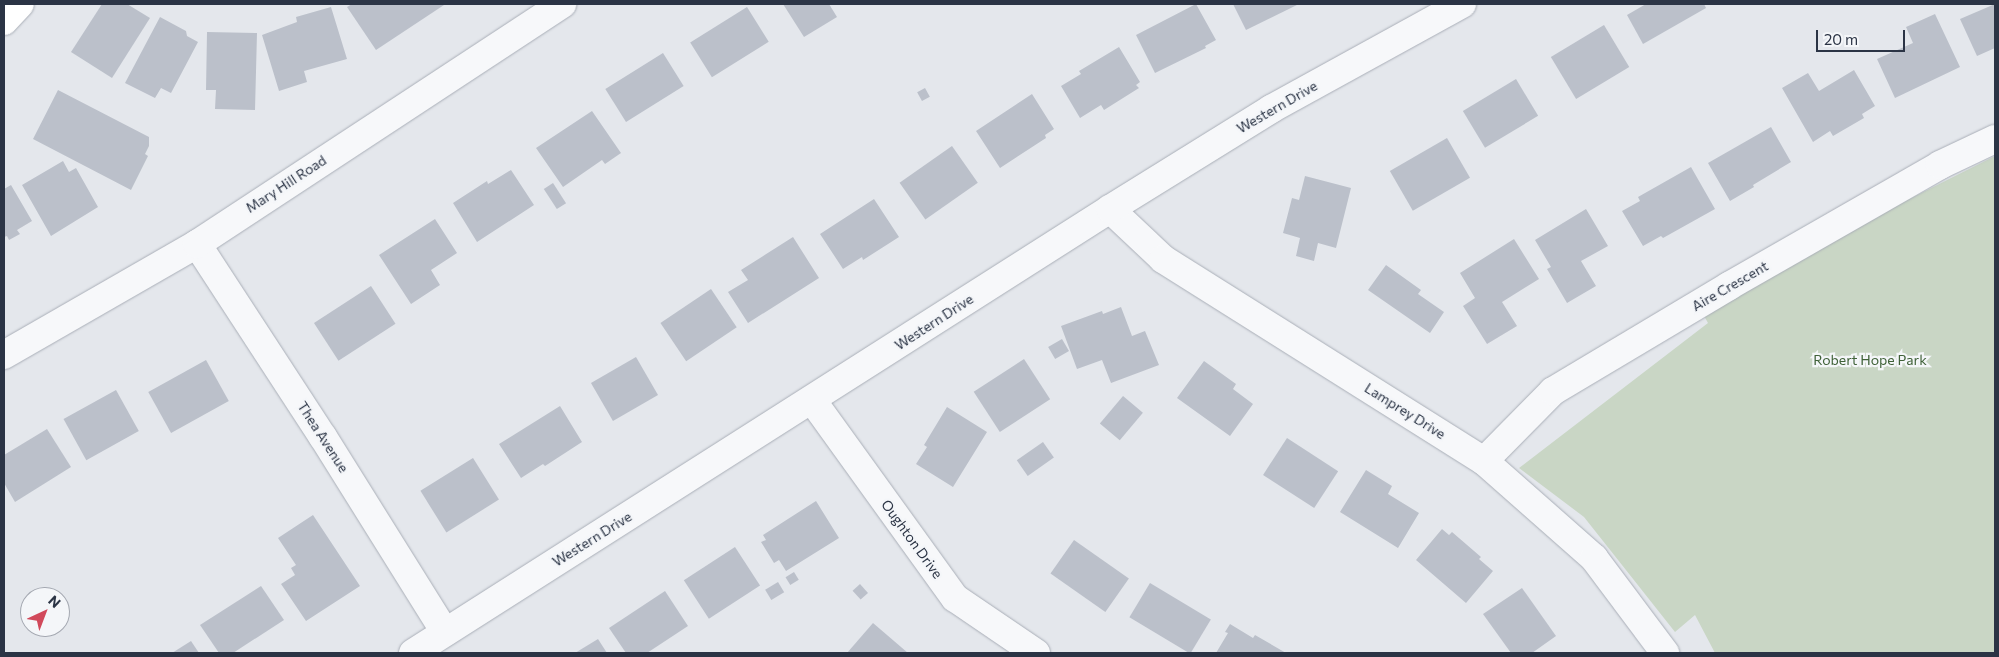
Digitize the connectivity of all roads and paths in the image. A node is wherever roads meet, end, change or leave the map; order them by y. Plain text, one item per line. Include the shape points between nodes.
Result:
1 (20, 4) edge
2 (562, 4) edge
3 (1462, 4) edge
4 (4, 21) edge
5 (1995, 139) edge
6 (1110, 210) junction
7 (197, 244) junction
8 (4, 355) edge
9 (812, 400) junction
10 (1484, 461) junction
11 (445, 632) junction
12 (413, 653) edge
13 (1036, 653) edge
14 (1665, 653) edge

1 - 4 main road
2 - 7 street, Mary Hill Road
3 - 6 street, Western Drive via 1271,109
5 - 10 street, Aire Crescent via 1932,170 1553,391
6 - 9 street, Western Drive
6 - 10 street, Lamprey Drive via 1163,259
7 - 8 street, Mary Hill Road
7 - 11 street, Thea Avenue
9 - 11 street, Western Drive
9 - 13 street, Oughton Drive via 955,598
10 - 14 street, Lamprey Drive via 1594,558
11 - 12 street, Western Drive

